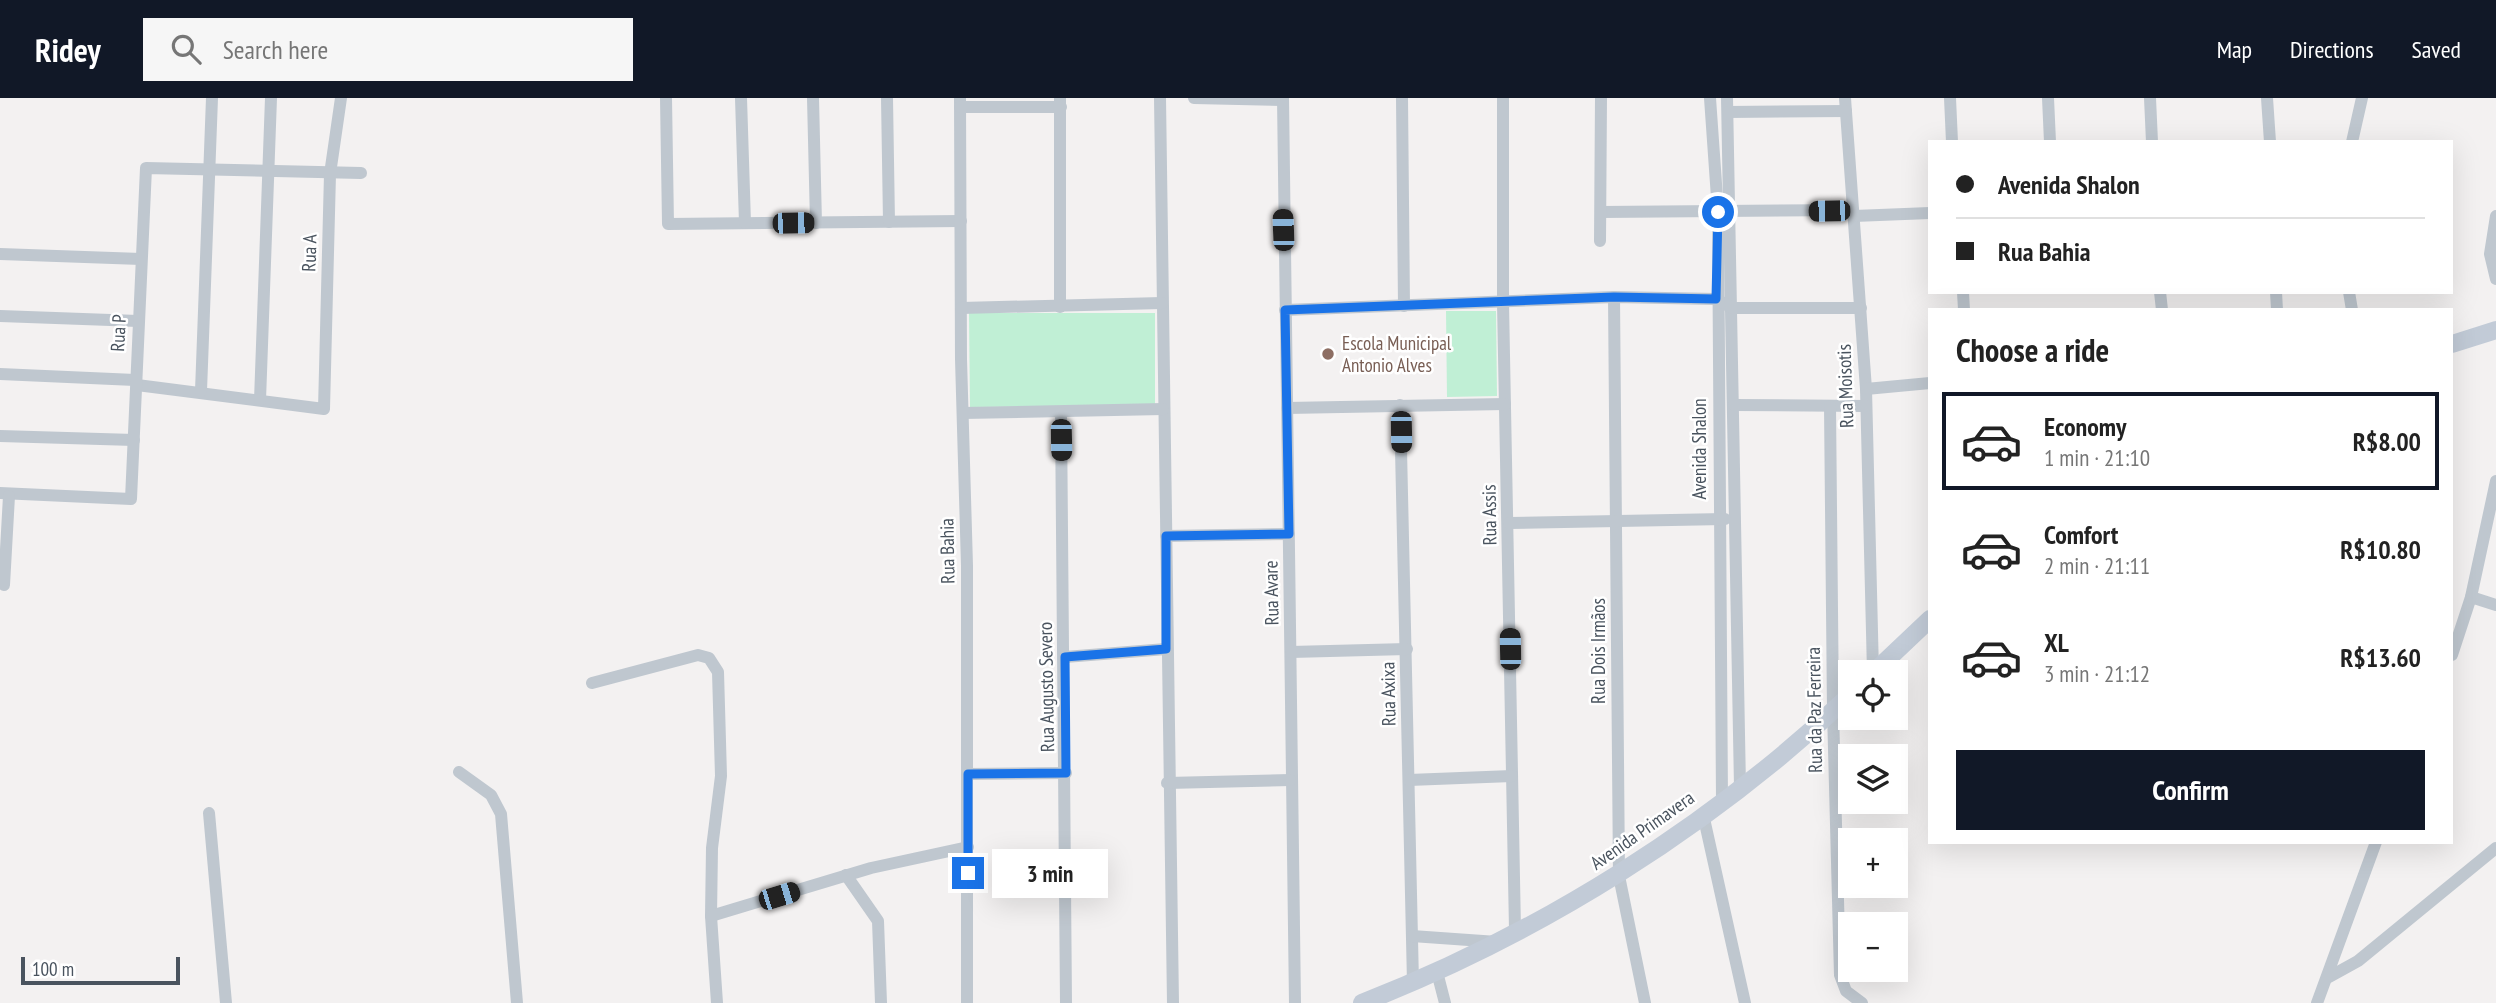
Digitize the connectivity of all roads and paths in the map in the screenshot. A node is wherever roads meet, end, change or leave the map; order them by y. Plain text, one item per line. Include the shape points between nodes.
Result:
1 (212, 98) edge
2 (271, 98) edge
3 (341, 98) edge
4 (666, 98) edge
5 (741, 98) edge
6 (813, 98) edge
7 (887, 98) edge
8 (1160, 98) edge
9 (1194, 98) edge
10 (1402, 98) edge
11 (1503, 98) edge
12 (1601, 98) edge
13 (1710, 98) edge
14 (1727, 98) edge
15 (1950, 98) edge
16 (2048, 98) edge
17 (2150, 98) edge
18 (2267, 98) edge
19 (2362, 98) edge
20 (1283, 99) edge
21 (960, 102) edge
22 (1061, 102) edge
23 (1846, 105) edge
24 (1728, 112) junction
25 (1952, 140) edge
26 (2050, 140) edge
27 (2152, 140) edge
28 (2270, 140) edge
29 (2352, 140) edge
30 (1715, 163) junction
31 (1729, 163) junction
32 (210, 169) junction
33 (269, 173) junction
34 (361, 173) dead end
35 (330, 174) junction
36 (1601, 212) junction
37 (1724, 212) junction
38 (1854, 213) junction
39 (1928, 213) edge
40 (2496, 216) edge
41 (961, 221) junction
42 (889, 222) junction
43 (745, 223) junction
44 (816, 223) junction
45 (1600, 241) dead end
46 (0, 254) edge
47 (141, 259) junction
48 (2496, 279) edge
49 (1614, 297) junction
50 (1716, 299) junction
51 (1162, 303) junction
52 (1503, 303) junction
53 (1404, 306) junction
54 (1060, 307) junction
55 (961, 308) junction
56 (1732, 308) junction
57 (1861, 308) junction
58 (1285, 310) junction
59 (0, 316) edge
60 (138, 321) junction
61 (2496, 331) edge
62 (2453, 344) edge
63 (0, 374) edge
64 (136, 382) junction
65 (1928, 383) edge
66 (1866, 389) junction
67 (201, 391) junction
68 (260, 400) junction
69 (1505, 404) junction
70 (1400, 405) junction
71 (1734, 405) junction
72 (1830, 406) junction
73 (1866, 406) junction
74 (1287, 408) junction
75 (1163, 409) junction
76 (963, 413) junction
77 (1061, 413) junction
78 (0, 436) edge
79 (134, 440) junction
80 (2496, 481) edge
81 (1719, 484) junction
82 (1734, 484) junction
83 (5, 495) edge
84 (2494, 507) edge
85 (1718, 519) junction
86 (1733, 519) junction
87 (1616, 521) junction
88 (1509, 523) junction
89 (1289, 534) junction
90 (1166, 536) junction
91 (4, 585) dead end
92 (2471, 597) junction
93 (2496, 605) edge
94 (1928, 621) edge
95 (1166, 649) junction
96 (1407, 649) junction
97 (1291, 652) junction
98 (2453, 652) edge
99 (1065, 657) junction
100 (1874, 660) edge
101 (1887, 660) edge
102 (592, 683) dead end
103 (1838, 706) edge
104 (1833, 711) junction
105 (459, 772) dead end
106 (1066, 773) junction
107 (968, 774) junction
108 (1512, 776) junction
109 (1290, 780) junction
110 (1409, 780) junction
111 (1167, 783) junction
112 (1740, 788) junction
113 (1722, 800) junction
114 (209, 813) dead end
115 (1703, 814) junction
116 (2375, 844) edge
117 (968, 847) junction
118 (2496, 848) edge
119 (846, 875) junction
120 (1619, 876) junction
121 (712, 916) junction
122 (1515, 930) junction
123 (1412, 936) junction
124 (1497, 942) junction
125 (1437, 972) junction
126 (2329, 977) junction
127 (1413, 983) junction
128 (226, 1003) edge
129 (517, 1003) edge
130 (718, 1003) edge
131 (881, 1003) edge
132 (967, 1003) edge
133 (1066, 1003) edge
134 (1173, 1003) edge
135 (1295, 1003) edge
136 (1362, 1003) edge
137 (1445, 1003) edge
138 (1645, 1003) edge
139 (1745, 1003) edge
140 (1862, 1003) edge
141 (2317, 1003) edge

1 - 32 street
2 - 33 street
3 - 35 street, Rua A
4 - 43 street via 668,224
5 - 43 street
6 - 44 street
7 - 42 street
8 - 51 street
9 - 20 street
10 - 53 street
11 - 52 street, Rua Assis
12 - 36 street
13 - 30 street, Avenida Shalon
14 - 24 street, Avenida Shalon
15 - 25 street
16 - 26 street
17 - 27 street
18 - 28 street
19 - 29 street
20 - 58 street, Rua Avare
21 - 22 street
21 - 41 street, Rua Bahia
22 - 54 street
23 - 24 street
23 - 38 street, Rua Moisotis
24 - 31 street, Avenida Shalon
30 - 31 street
30 - 37 street, Avenida Shalon
31 - 37 street, Avenida Shalon
32 - 33 street
32 - 47 street, Rua P via 146,168
32 - 67 street
33 - 35 street
33 - 68 street
34 - 35 street
35 - 68 street, Rua A via 324,409
36 - 37 street
36 - 45 street
37 - 38 street
37 - 50 street, Avenida Shalon
37 - 56 street, Avenida Shalon
38 - 39 street
38 - 57 street, Rua Moisotis
40 - 48 street via 2490,254
41 - 42 street
41 - 55 street, Rua Bahia
42 - 44 street
43 - 44 street
46 - 47 street
47 - 60 street, Rua P
49 - 50 street
49 - 52 street
49 - 87 street, Rua Dois Irmãos
50 - 56 street
50 - 81 street, Avenida Shalon
51 - 54 street
51 - 75 street
52 - 53 street
52 - 69 street, Rua Assis
53 - 58 street
54 - 55 street
55 - 76 street, Rua Bahia
56 - 57 street
56 - 71 street, Avenida Shalon
57 - 66 street, Rua Moisotis
58 - 74 street, Rua Avare
59 - 60 street
60 - 64 street, Rua P
61 - 62 street
63 - 64 street
64 - 67 street
64 - 79 street, Rua P
65 - 66 street
66 - 73 street, Rua Moisotis
67 - 68 street
69 - 70 street
69 - 88 street, Rua Assis
70 - 74 street
70 - 96 street, Rua Axixa
71 - 72 street
71 - 82 street, Avenida Shalon
72 - 73 street
72 - 104 street, Rua da Paz Ferreira
73 - 100 street, Rua Moisotis
74 - 89 street, Rua Avare
75 - 77 street
75 - 90 street
76 - 77 street
76 - 107 street, Rua Bahia
77 - 99 street, Rua Augusto Severo
78 - 79 street
79 - 83 street, Rua P via 131,499
80 - 84 street
81 - 82 street
81 - 85 street, Avenida Shalon
82 - 86 street, Avenida Shalon
83 - 91 street
84 - 92 street
85 - 86 street
85 - 87 street
85 - 113 street, Avenida Shalon
86 - 112 street, Avenida Shalon
87 - 88 street
87 - 120 street, Rua Dois Irmãos
88 - 108 street, Rua Assis
89 - 90 street
89 - 97 street, Rua Avare
90 - 95 street
92 - 93 street
92 - 98 street
94 - 101 street
95 - 99 street
95 - 111 street
96 - 97 street
96 - 110 street, Rua Axixa
97 - 109 street, Rua Avare
99 - 106 street, Rua Augusto Severo
102 - 121 street via 693,656 714,662 720,683 721,776 712,838
103 - 104 street, Avenida Primavera
104 - 112 street, Avenida Primavera
104 - 140 street, Rua da Paz Ferreira via 1840,975 1846,991
105 - 129 street via 491,795 501,814
106 - 107 street
106 - 133 street, Rua Augusto Severo
107 - 117 street, Rua Bahia
108 - 110 street
108 - 122 street, Rua Assis
109 - 111 street
109 - 135 street, Rua Avare
110 - 123 street, Rua Axixa
111 - 134 street
112 - 113 street, Avenida Primavera
113 - 115 street, Avenida Primavera
114 - 128 street
115 - 120 street, Avenida Primavera
115 - 139 street
116 - 126 street
117 - 119 street
117 - 132 street, Rua Bahia
118 - 126 street via 2358,961
119 - 121 street
119 - 131 street via 878,922
120 - 122 street, Avenida Primavera
120 - 138 street, Rua Dois Irmãos
121 - 130 street
122 - 124 street, Avenida Primavera
123 - 124 street
123 - 127 street, Rua Axixa
124 - 125 street, Avenida Primavera
125 - 127 street, Avenida Primavera
125 - 137 street
126 - 141 street
127 - 136 street, Avenida Primavera

